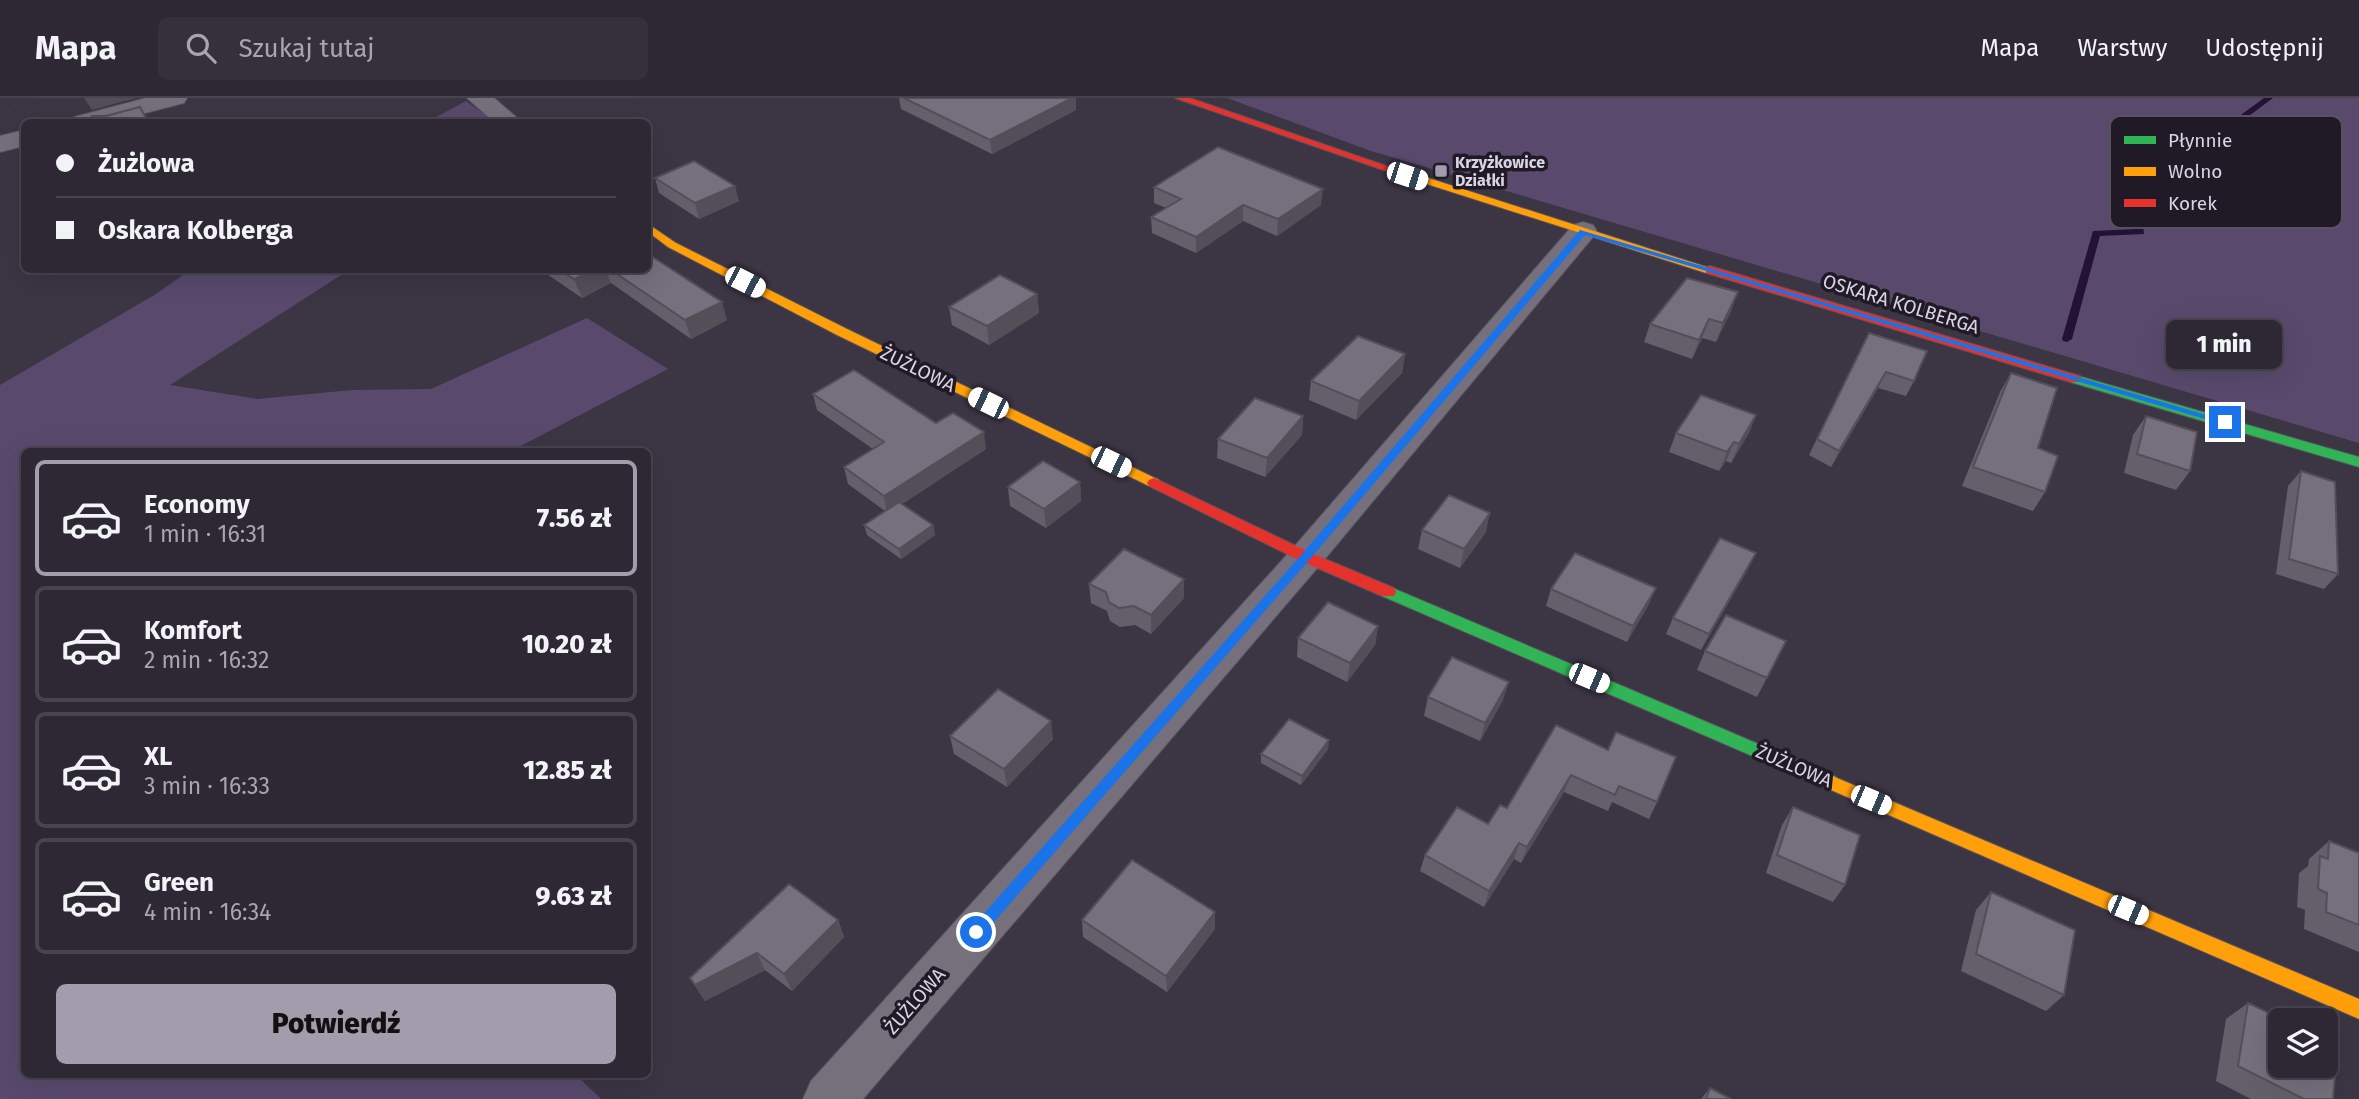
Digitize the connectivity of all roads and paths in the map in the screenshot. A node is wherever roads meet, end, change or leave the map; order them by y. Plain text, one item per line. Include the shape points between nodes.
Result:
1 (175, 98) edge
2 (479, 98) edge
3 (1180, 98) edge
4 (94, 119) edge
5 (505, 119) edge
6 (21, 139) edge
7 (0, 144) edge
8 (651, 230) edge
9 (1583, 231) junction
10 (2359, 462) edge
11 (1306, 557) junction
12 (2359, 1009) edge
13 (829, 1099) edge

1 - 4 street
2 - 5 street
3 - 9 street, OSKARA KOLBERGA
6 - 7 street
8 - 11 street, ŻUŻLOWA via 842,332
9 - 10 street, OSKARA KOLBERGA
9 - 11 street, ŻUŻLOWA
11 - 12 street, ŻUŻLOWA
11 - 13 street, ŻUŻLOWA

